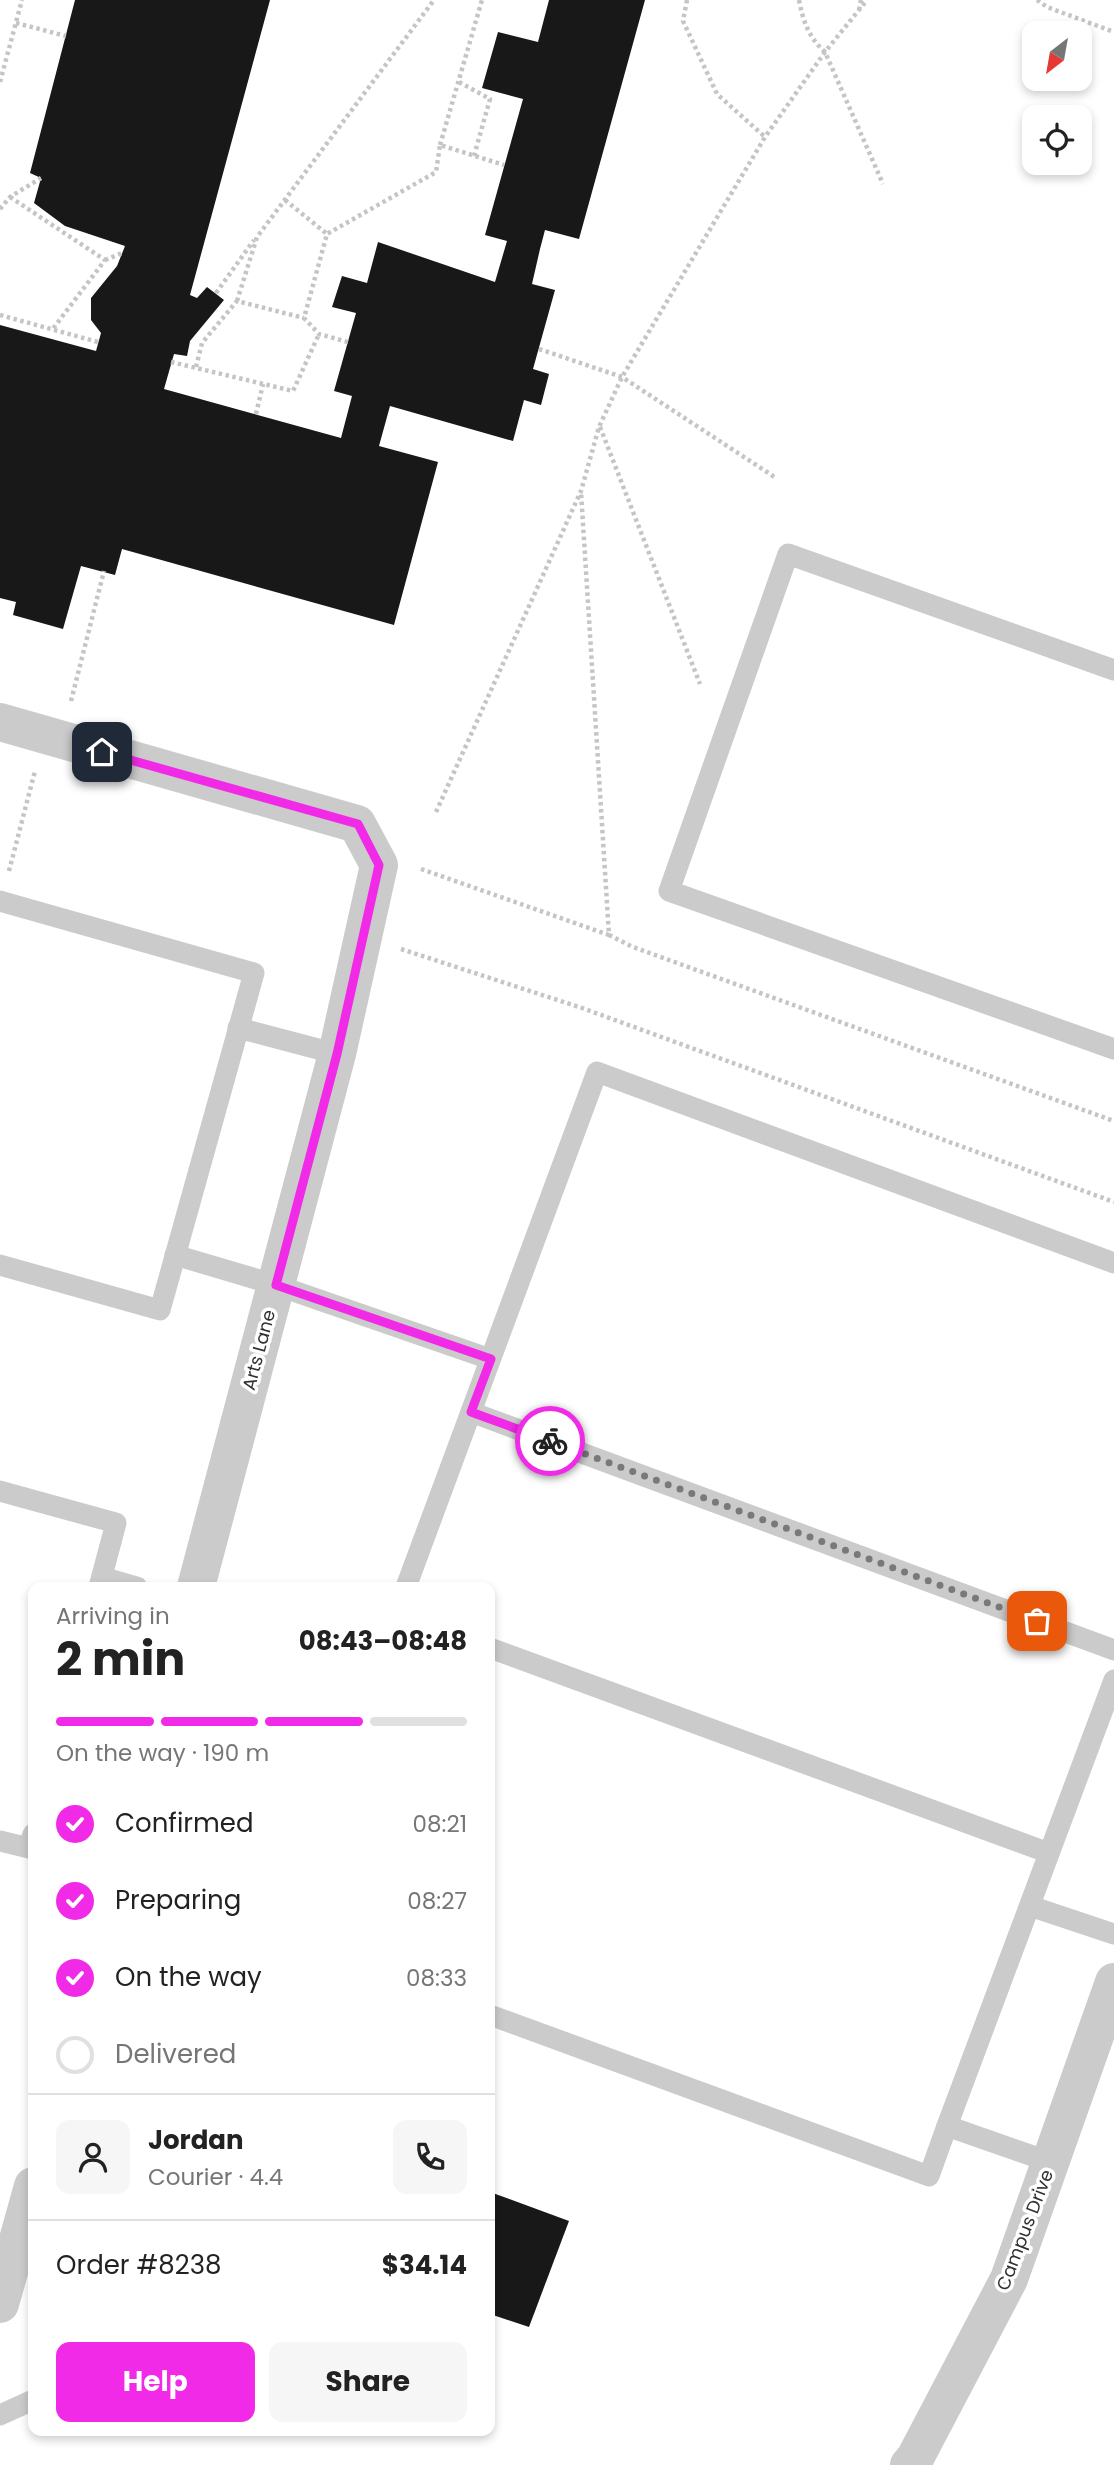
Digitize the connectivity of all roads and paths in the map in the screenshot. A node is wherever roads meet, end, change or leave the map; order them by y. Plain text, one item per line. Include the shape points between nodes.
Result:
1 (22, 0) edge
2 (434, 0) edge
3 (482, 0) edge
4 (687, 0) edge
5 (799, 0) edge
6 (861, 0) edge
7 (867, 0) edge
8 (1037, 0) edge
9 (858, 10) junction
10 (16, 23) junction
11 (1114, 32) edge
12 (66, 36) dead end
13 (825, 52) junction
14 (0, 82) edge
15 (459, 82) junction
16 (765, 137) junction
17 (440, 145) junction
18 (474, 156) junction
19 (504, 165) dead end
20 (41, 178) dead end
21 (883, 184) dead end
22 (10, 197) junction
23 (285, 200) junction
24 (0, 209) edge
25 (327, 234) junction
26 (257, 237) junction
27 (122, 253) dead end
28 (104, 260) junction
29 (216, 293) dead end
30 (237, 301) junction
31 (0, 315) edge
32 (304, 318) junction
33 (52, 330) junction
34 (319, 334) junction
35 (98, 342) dead end
36 (348, 342) dead end
37 (539, 349) dead end
38 (171, 362) dead end
39 (196, 368) junction
40 (622, 377) junction
41 (264, 384) junction
42 (256, 414) dead end
43 (599, 426) junction
44 (776, 478) dead end
45 (580, 491) junction
46 (104, 572) dead end
47 (1114, 670) edge
48 (700, 684) dead end
49 (68, 712) dead end
50 (0, 722) edge
51 (38, 763) dead end
52 (436, 812) dead end
53 (13, 856) dead end
54 (421, 869) dead end
55 (0, 901) edge
56 (609, 935) junction
57 (401, 949) dead end
58 (238, 1028) junction
59 (1114, 1049) edge
60 (337, 1054) junction
61 (1114, 1121) edge
62 (1114, 1202) edge
63 (175, 1255) junction
64 (1114, 1263) edge
65 (0, 1265) edge
66 (276, 1285) junction
67 (491, 1359) junction
68 (471, 1412) junction
69 (0, 1491) edge
70 (100, 1582) edge
71 (197, 1582) edge
72 (408, 1582) edge
73 (495, 1649) edge
74 (1114, 1650) edge
75 (1114, 1680) edge
76 (0, 1841) edge
77 (28, 1849) edge
78 (1049, 1853) junction
79 (1030, 1906) junction
80 (1114, 1934) edge
81 (1114, 1982) edge
82 (495, 2017) edge
83 (947, 2126) junction
84 (1050, 2162) junction
85 (28, 2204) edge
86 (0, 2304) edge
87 (28, 2402) edge
88 (0, 2414) edge
89 (909, 2465) edge

1 - 10 path
2 - 23 path
3 - 15 path
4 - 16 path via 683,22 717,94
5 - 13 path via 814,42
6 - 9 path
7 - 9 path
8 - 11 path
9 - 13 path
10 - 12 path
10 - 14 path
13 - 16 path
13 - 21 path
15 - 17 path
15 - 18 path via 490,99
16 - 40 path
17 - 18 path
17 - 25 path via 436,172
18 - 19 path
20 - 22 path
22 - 24 path
22 - 28 path
23 - 25 path
23 - 26 path
25 - 32 path
26 - 29 path
26 - 30 path
27 - 28 path
28 - 33 path
30 - 32 path
30 - 39 path via 202,343
31 - 33 path
32 - 34 path
33 - 35 path
34 - 36 path
34 - 41 path via 293,391
37 - 40 path
38 - 39 path
39 - 41 path
40 - 43 path
40 - 44 path
41 - 42 path
43 - 45 path
43 - 48 path
45 - 52 path
45 - 56 path
46 - 49 path
47 - 59 lane via 788,554 669,891
50 - 60 street, Arts Lane via 358,824 379,865
51 - 53 path
54 - 56 path
55 - 58 lane via 254,973
56 - 61 path
57 - 62 path via 582,1008
58 - 60 lane
58 - 63 lane
60 - 66 street, Arts Lane
63 - 65 lane via 160,1310
63 - 66 lane
64 - 67 lane via 597,1072
66 - 67 lane
66 - 71 street, Arts Lane
67 - 68 lane
68 - 72 lane
68 - 74 lane
69 - 70 lane via 116,1523
73 - 78 lane
75 - 78 lane
76 - 77 lane
78 - 79 lane
79 - 80 lane
79 - 83 lane
81 - 84 street, Campus Drive
82 - 83 lane via 929,2176
83 - 84 lane
84 - 89 street, Campus Drive via 1009,2279
85 - 86 street
87 - 88 lane

